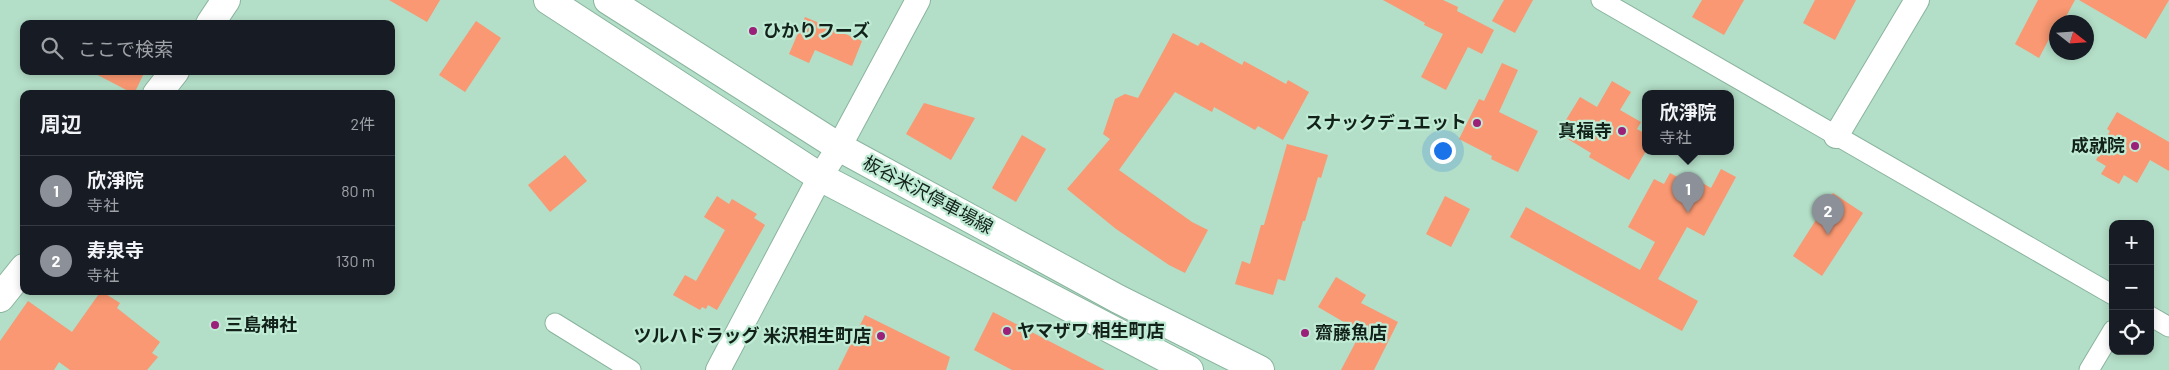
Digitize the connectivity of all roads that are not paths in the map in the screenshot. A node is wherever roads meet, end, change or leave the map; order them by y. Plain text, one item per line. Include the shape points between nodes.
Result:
1 (226, 0) edge
2 (548, 0) edge
3 (608, 0) edge
4 (918, 0) edge
5 (1601, 0) edge
6 (1917, 0) edge
7 (213, 20) edge
8 (172, 75) edge
9 (161, 90) edge
10 (1836, 136) junction
11 (839, 147) junction
12 (820, 177) junction
13 (20, 273) edge
14 (2109, 293) edge
15 (0, 298) edge
16 (2154, 318) edge
17 (555, 323) dead end
18 (2169, 327) edge
19 (2109, 337) edge
20 (631, 370) edge
21 (718, 370) edge
22 (1189, 370) edge
23 (1260, 370) edge
24 (2089, 370) edge

1 - 7 main road
2 - 12 main road, 板谷米沢停車場線
3 - 11 main road, 板谷米沢停車場線
4 - 11 street
5 - 10 street
6 - 10 street
8 - 9 main road
10 - 14 street
11 - 12 street
11 - 23 main road, 板谷米沢停車場線 via 1118,299
12 - 21 street
12 - 22 main road, 板谷米沢停車場線
13 - 15 main road
16 - 18 street
17 - 20 street
19 - 24 street

